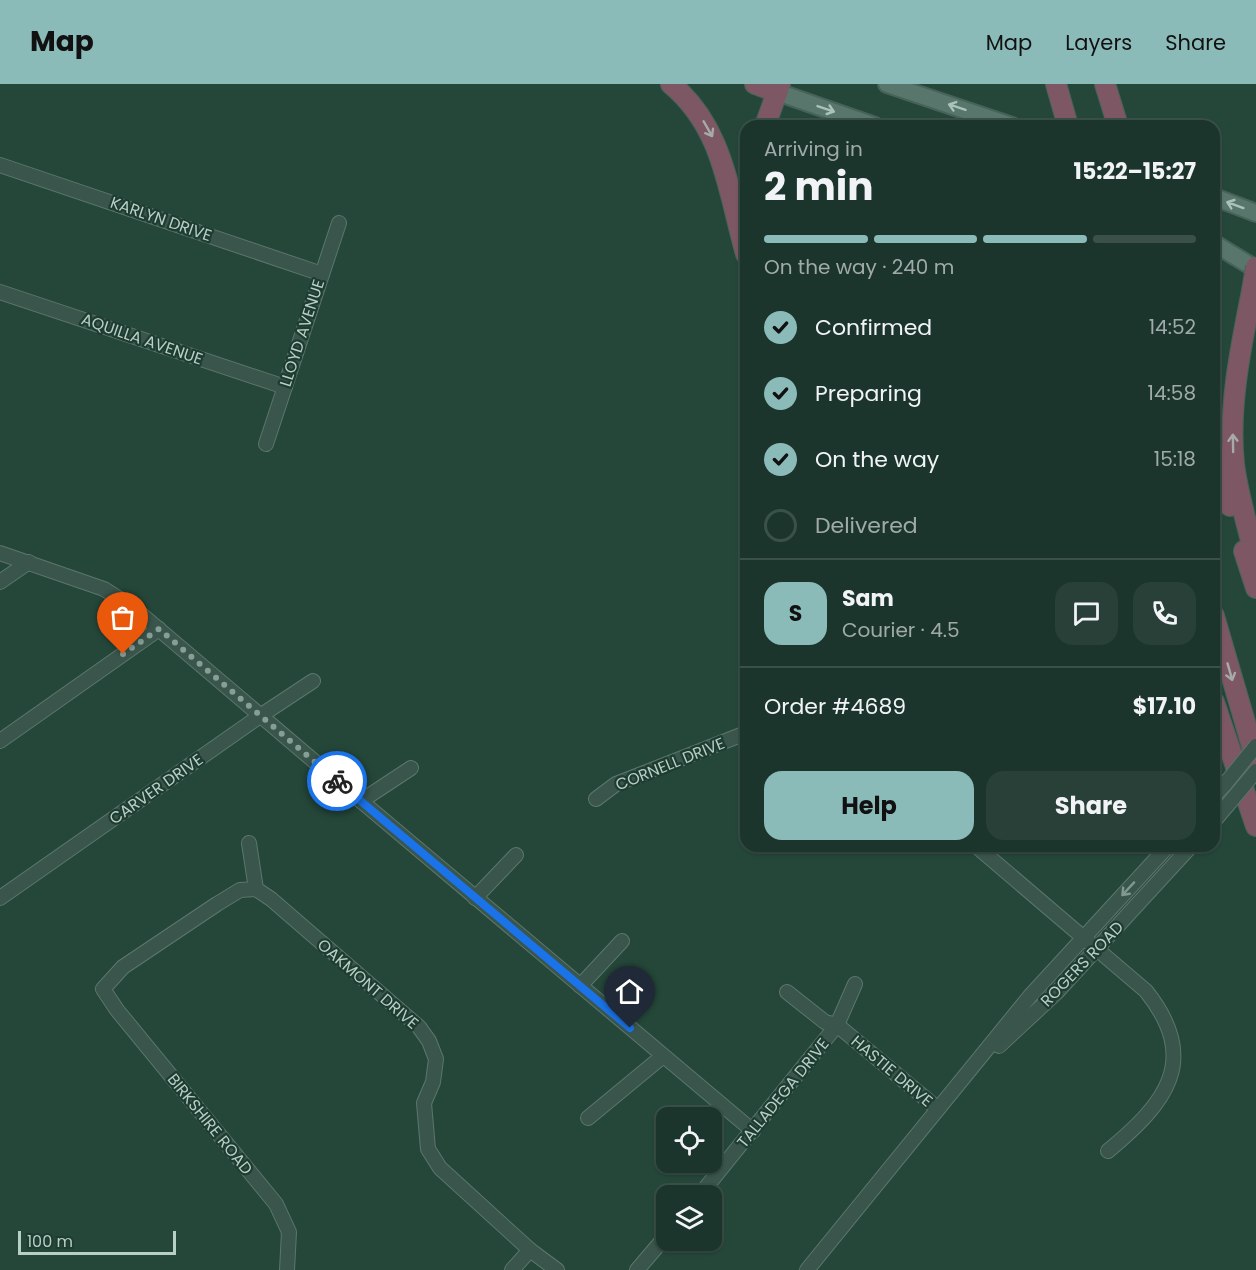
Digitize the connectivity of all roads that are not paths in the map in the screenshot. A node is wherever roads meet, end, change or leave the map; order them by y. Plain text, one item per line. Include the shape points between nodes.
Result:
1 (671, 84) edge
2 (755, 84) edge
3 (887, 84) edge
4 (1056, 84) edge
5 (1106, 84) edge
6 (778, 88) edge
7 (767, 120) edge
8 (861, 120) edge
9 (994, 120) edge
10 (1067, 120) edge
11 (1116, 120) edge
12 (0, 165) edge
13 (1220, 199) edge
14 (1256, 213) edge
15 (339, 223) dead end
16 (740, 232) edge
17 (1220, 245) edge
18 (1220, 247) edge
19 (1256, 257) edge
20 (1256, 268) edge
21 (322, 274) junction
22 (0, 292) edge
23 (285, 387) junction
24 (266, 444) dead end
25 (1220, 470) edge
26 (0, 553) edge
27 (29, 562) junction
28 (1256, 562) edge
29 (0, 582) edge
30 (1256, 588) edge
31 (159, 629) junction
32 (1220, 637) edge
33 (313, 681) dead end
34 (260, 716) junction
35 (1220, 720) edge
36 (740, 735) edge
37 (0, 741) edge
38 (1256, 746) edge
39 (1256, 760) edge
40 (411, 768) dead end
41 (1256, 771) edge
42 (1220, 789) edge
43 (596, 799) dead end
44 (361, 801) junction
45 (1220, 814) edge
46 (1256, 826) edge
47 (249, 843) dead end
48 (983, 852) edge
49 (1162, 852) edge
50 (1186, 852) edge
51 (516, 855) dead end
52 (256, 889) junction
53 (0, 898) edge
54 (475, 898) junction
55 (1083, 938) junction
56 (622, 941) dead end
57 (1097, 950) junction
58 (855, 984) dead end
59 (580, 986) junction
60 (787, 992) dead end
61 (837, 1026) junction
62 (663, 1056) junction
63 (967, 1076) junction
64 (938, 1109) junction
65 (588, 1118) dead end
66 (753, 1131) junction
67 (1108, 1151) dead end
68 (708, 1185) edge
69 (656, 1248) edge
70 (530, 1250) junction
71 (287, 1270) edge
72 (512, 1270) edge
73 (557, 1270) edge
74 (637, 1270) edge
75 (807, 1270) edge

1 -> 16 highway via 700,116 717,147
2 - 6 highway
9 -> 3 main road
4 - 10 highway
5 - 11 highway
6 - 7 highway
6 -> 8 main road
12 - 21 street, KARLYN DRIVE
14 -> 13 main road
15 - 21 street, LLOYD AVENUE
17 - 19 main road
18 - 20 main road
28 -> 20 highway, bridge via 1236,482 1233,442 1238,373
21 - 23 street, LLOYD AVENUE
22 - 23 street, AQUILLA AVENUE
23 - 24 street, LLOYD AVENUE
25 - 30 highway
26 - 27 street
27 - 29 street
27 - 31 street via 104,589
31 - 34 street
31 - 37 street
32 -> 39 highway
33 - 34 street, CARVER DRIVE
34 - 44 street
34 - 53 street, CARVER DRIVE
35 - 46 highway
36 - 43 street, CORNELL DRIVE via 616,784
38 - 42 street, bridge
40 - 44 street
41 - 45 street, bridge
44 - 54 street
47 - 52 street
48 - 55 street
49 -> 55 street, ROGERS ROAD
50 - 57 street, ROGERS ROAD
51 - 54 street
52 - 70 street, OAKMONT DRIVE via 424,1034 436,1059 433,1082 424,1103 428,1149 440,1167
52 - 71 street, BIRKSHIRE ROAD via 240,890 217,904 123,967 103,989 276,1204 288,1232
54 - 59 street
55 - 57 street
55 - 63 street, ROGERS ROAD via 1030,996
56 - 59 street
57 - 63 street, ROGERS ROAD
57 - 67 street via 1146,991 1162,1011 1173,1039 1173,1062 1165,1092 1150,1113
58 - 61 street, TALLADEGA DRIVE
59 - 62 street
60 - 61 street, HASTIE DRIVE via 825,1022
61 - 64 street, HASTIE DRIVE
61 - 66 street, TALLADEGA DRIVE
62 - 65 street
62 - 66 street
63 - 64 street, ROGERS ROAD
64 - 75 street, ROGERS ROAD
66 - 68 street, TALLADEGA DRIVE
69 - 74 street
70 - 72 street
70 - 73 street, OAKMONT DRIVE

